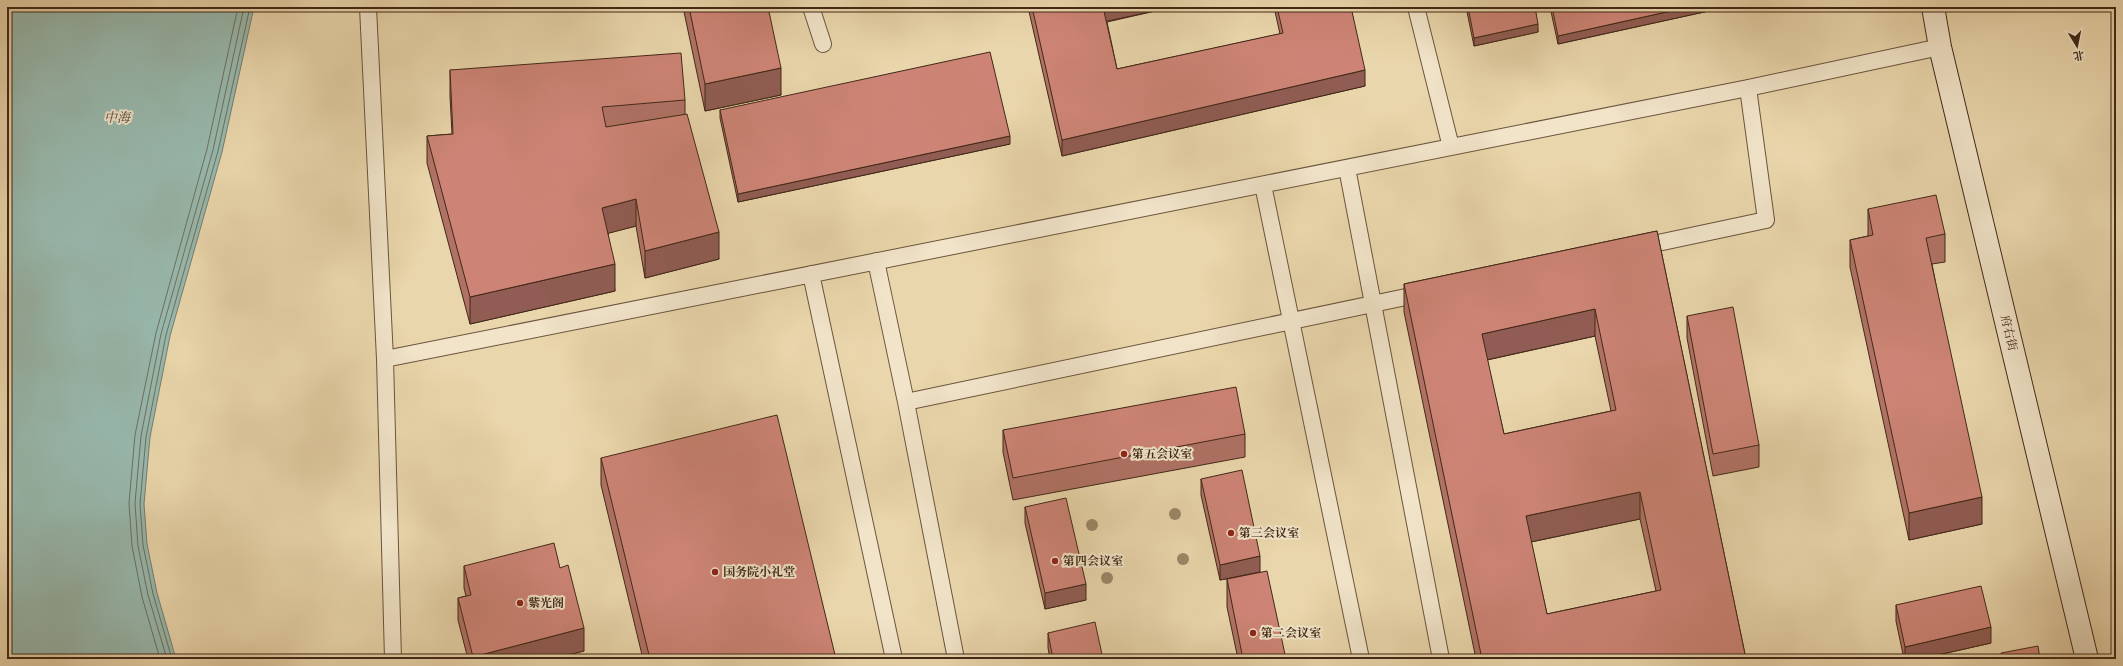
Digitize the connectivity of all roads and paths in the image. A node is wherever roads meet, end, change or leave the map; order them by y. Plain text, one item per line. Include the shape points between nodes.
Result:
1 (368, 7) edge
2 (811, 7) edge
3 (1416, 7) edge
4 (1933, 7) edge
5 (823, 44) dead end
6 (1940, 47) junction
7 (1748, 88) junction
8 (1451, 147) junction
9 (1347, 168) junction
10 (1264, 184) junction
11 (1627, 249) edge
12 (876, 261) junction
13 (811, 274) junction
14 (1442, 289) edge
15 (1372, 304) junction
16 (1292, 320) junction
17 (385, 358) junction
18 (906, 402) junction
19 (393, 659) edge
20 (894, 659) edge
21 (956, 659) edge
22 (1361, 659) edge
23 (1441, 659) edge
24 (2087, 659) edge

1 - 17 lane
2 - 5 lane
3 - 8 lane
4 - 6 main road, 府右街
6 - 7 lane
6 - 24 main road, 府右街
7 - 8 lane
7 - 11 lane via 1766,220
8 - 9 lane
9 - 10 lane
9 - 15 lane
10 - 12 lane
10 - 16 lane
12 - 13 lane
12 - 18 lane
13 - 17 lane
13 - 20 lane
14 - 15 lane
15 - 16 lane
15 - 23 lane
16 - 18 lane
16 - 22 lane
17 - 19 lane
18 - 21 lane

